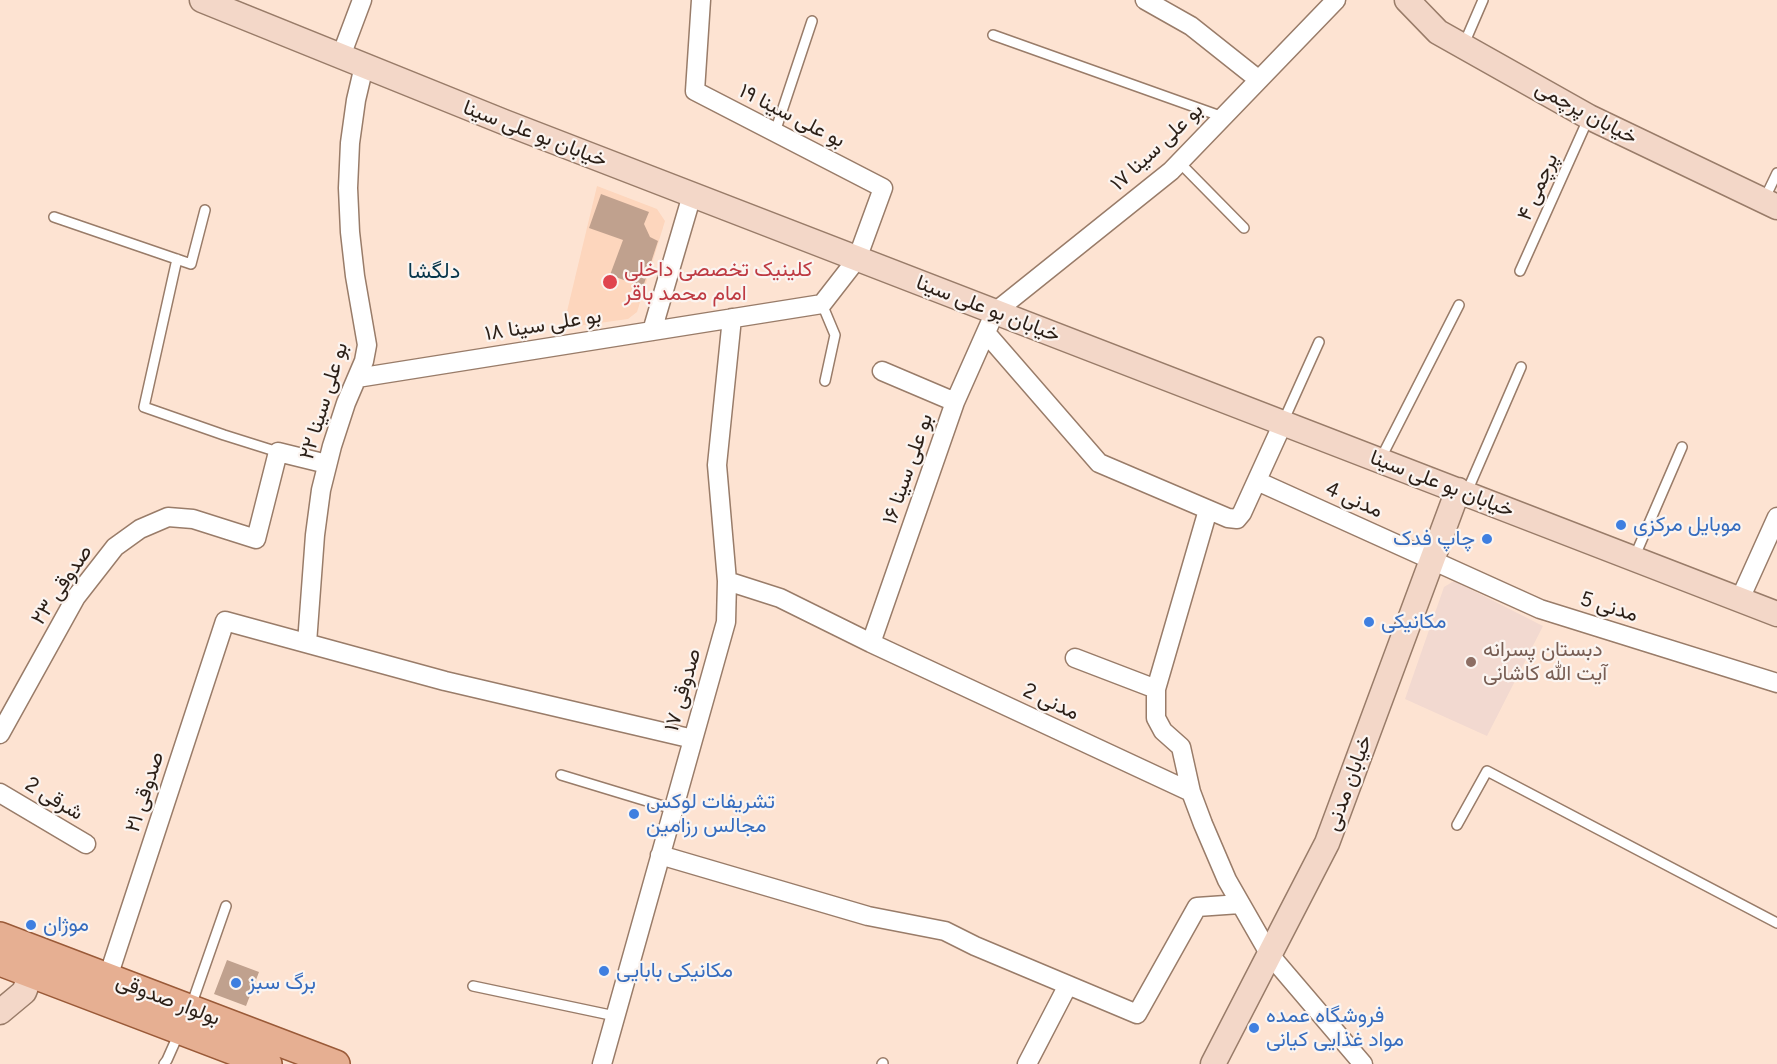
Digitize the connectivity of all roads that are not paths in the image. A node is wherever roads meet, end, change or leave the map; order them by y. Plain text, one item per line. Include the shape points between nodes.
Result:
1 (202, 0) edge
2 (362, 0) edge
3 (701, 0) edge
4 (1145, 0) edge
5 (1336, 0) edge
6 (1407, 0) edge
7 (1483, 0) edge
8 (812, 21) dead end
9 (993, 35) dead end
10 (1463, 46) junction
11 (341, 56) junction
12 (364, 66) junction
13 (1259, 80) junction
14 (1223, 117) junction
15 (1588, 117) junction
16 (775, 132) junction
17 (1179, 162) junction
18 (1777, 173) edge
19 (692, 195) junction
20 (1770, 204) edge
21 (205, 210) dead end
22 (54, 217) dead end
23 (1244, 228) dead end
24 (177, 259) junction
25 (857, 259) junction
26 (1520, 271) dead end
27 (822, 304) junction
28 (1459, 305) dead end
29 (732, 318) junction
30 (990, 322) junction
31 (652, 331) junction
32 (1319, 342) dead end
33 (1521, 367) dead end
34 (882, 371) dead end
35 (357, 378) junction
36 (825, 381) dead end
37 (955, 402) junction
38 (1282, 423) junction
39 (1682, 447) dead end
40 (278, 452) junction
41 (1380, 460) junction
42 (327, 464) junction
43 (1257, 480) junction
44 (1462, 492) junction
45 (1208, 510) junction
46 (1777, 517) edge
47 (1634, 558) junction
48 (1432, 560) junction
49 (727, 581) junction
50 (1740, 599) junction
51 (1777, 614) edge
52 (307, 643) junction
53 (871, 643) junction
54 (1075, 658) dead end
55 (1777, 683) edge
56 (1156, 689) junction
57 (7, 705) edge
58 (0, 734) edge
59 (693, 739) junction
60 (561, 775) dead end
61 (1191, 792) junction
62 (0, 793) edge
63 (673, 809) junction
64 (1457, 825) dead end
65 (86, 844) dead end
66 (660, 855) junction
67 (1240, 904) junction
68 (226, 906) dead end
69 (1777, 923) edge
70 (0, 936) edge
71 (1270, 955) junction
72 (0, 962) edge
73 (31, 974) junction
74 (108, 977) junction
75 (1068, 985) junction
76 (473, 986) dead end
77 (0, 1012) edge
78 (615, 1016) junction
79 (185, 1019) junction
80 (253, 1061) edge
81 (164, 1064) edge
82 (336, 1064) edge
83 (602, 1064) edge
84 (1027, 1064) edge
85 (1213, 1064) edge
86 (1363, 1064) edge

1 - 11 main road, خیابان بو علی سینا
2 - 11 street
3 - 16 street, بو علی سینا ۱۹ via 696,91
4 - 13 street via 1191,26
5 - 13 street, بو علی سینا ۱۷
6 - 10 main road, خیابان پرچمی via 1438,32
7 - 10 lane
8 - 16 lane
9 - 14 lane
10 - 15 main road, خیابان پرچمی
11 - 12 main road, خیابان بو علی سینا
12 - 19 main road, خیابان بو علی سینا
12 - 35 street, بو علی سینا ۲۲ via 350,144 348,188 355,276 367,345
13 - 14 street, بو علی سینا ۱۷
14 - 17 street, بو علی سینا ۱۷
15 - 20 main road, خیابان پرچمی
15 - 26 lane, پرچمی ۴
16 - 25 street, بو علی سینا ۱۹ via 883,188
17 - 23 lane
17 - 30 street, بو علی سینا ۱۷
18 - 20 lane
19 - 25 main road, خیابان بو علی سینا
19 - 31 street
21 - 24 lane via 191,264
22 - 24 lane
24 - 40 lane via 144,407
25 - 27 street
25 - 30 main road, خیابان بو علی سینا
27 - 29 street, بو علی سینا ۱۸
27 - 36 lane via 835,335
28 - 41 lane
29 - 31 street, بو علی سینا ۱۸
29 - 49 street, صدوقی ۱۷ via 717,465
30 - 37 street, بو علی سینا ۱۶
30 - 38 main road, خیابان بو علی سینا
30 - 45 street via 1099,463
31 - 35 street, بو علی سینا ۱۸
32 - 38 lane
33 - 44 lane
34 - 37 street
35 - 42 street, بو علی سینا ۲۲
37 - 53 street, بو علی سینا ۱۶
38 - 41 main road, خیابان بو علی سینا
38 - 43 street
39 - 47 lane
40 - 42 street
40 - 57 street, صدوقی ۲۳ via 256,539 185,518 168,517 140,529 115,547 76,597
41 - 44 main road, خیابان بو علی سینا
42 - 52 street, بو علی سینا ۲۲ via 315,535
43 - 45 street via 1237,519
43 - 48 street, مدنی 4
44 - 47 main road, خیابان بو علی سینا
44 - 48 main road, خیابان مدنی
45 - 56 street
46 - 50 street
47 - 50 main road, خیابان بو علی سینا
48 - 55 street, مدنی 5 via 1540,609
48 - 71 main road, خیابان مدنی via 1327,843
49 - 53 street, مدنی 2 via 780,598
49 - 59 street, صدوقی ۱۷ via 726,622
50 - 51 main road, خیابان بو علی سینا
52 - 59 street via 445,681
52 - 74 street, صدوقی ۲۱ via 225,621
53 - 61 street, مدنی 2
54 - 56 street
56 - 61 street via 1156,718 1181,747
57 - 58 street, صدوقی ۲۳
59 - 63 street, صدوقی ۱۷
60 - 63 lane
61 - 67 street
62 - 65 street, شرقی 2
63 - 66 street, صدوقی ۱۷
64 - 69 lane via 1487,771
66 - 75 street via 868,916 945,931
66 - 78 street, صدوقی ۱۷
67 - 71 street
67 - 75 street via 1197,907 1137,1014
68 - 79 lane
70 - 74 main road, بولوار صدوقی
71 - 85 main road, خیابان مدنی
71 - 86 street
72 - 73 main road, بولوار صدوقی
73 - 77 main road via 24,992
73 - 79 main road, بولوار صدوقی
74 - 79 main road, بولوار صدوقی
75 - 84 street
76 - 78 lane
78 - 83 street, صدوقی ۱۷
79 - 80 main road, بولوار صدوقی
79 - 81 lane
79 - 82 main road, بولوار صدوقی

